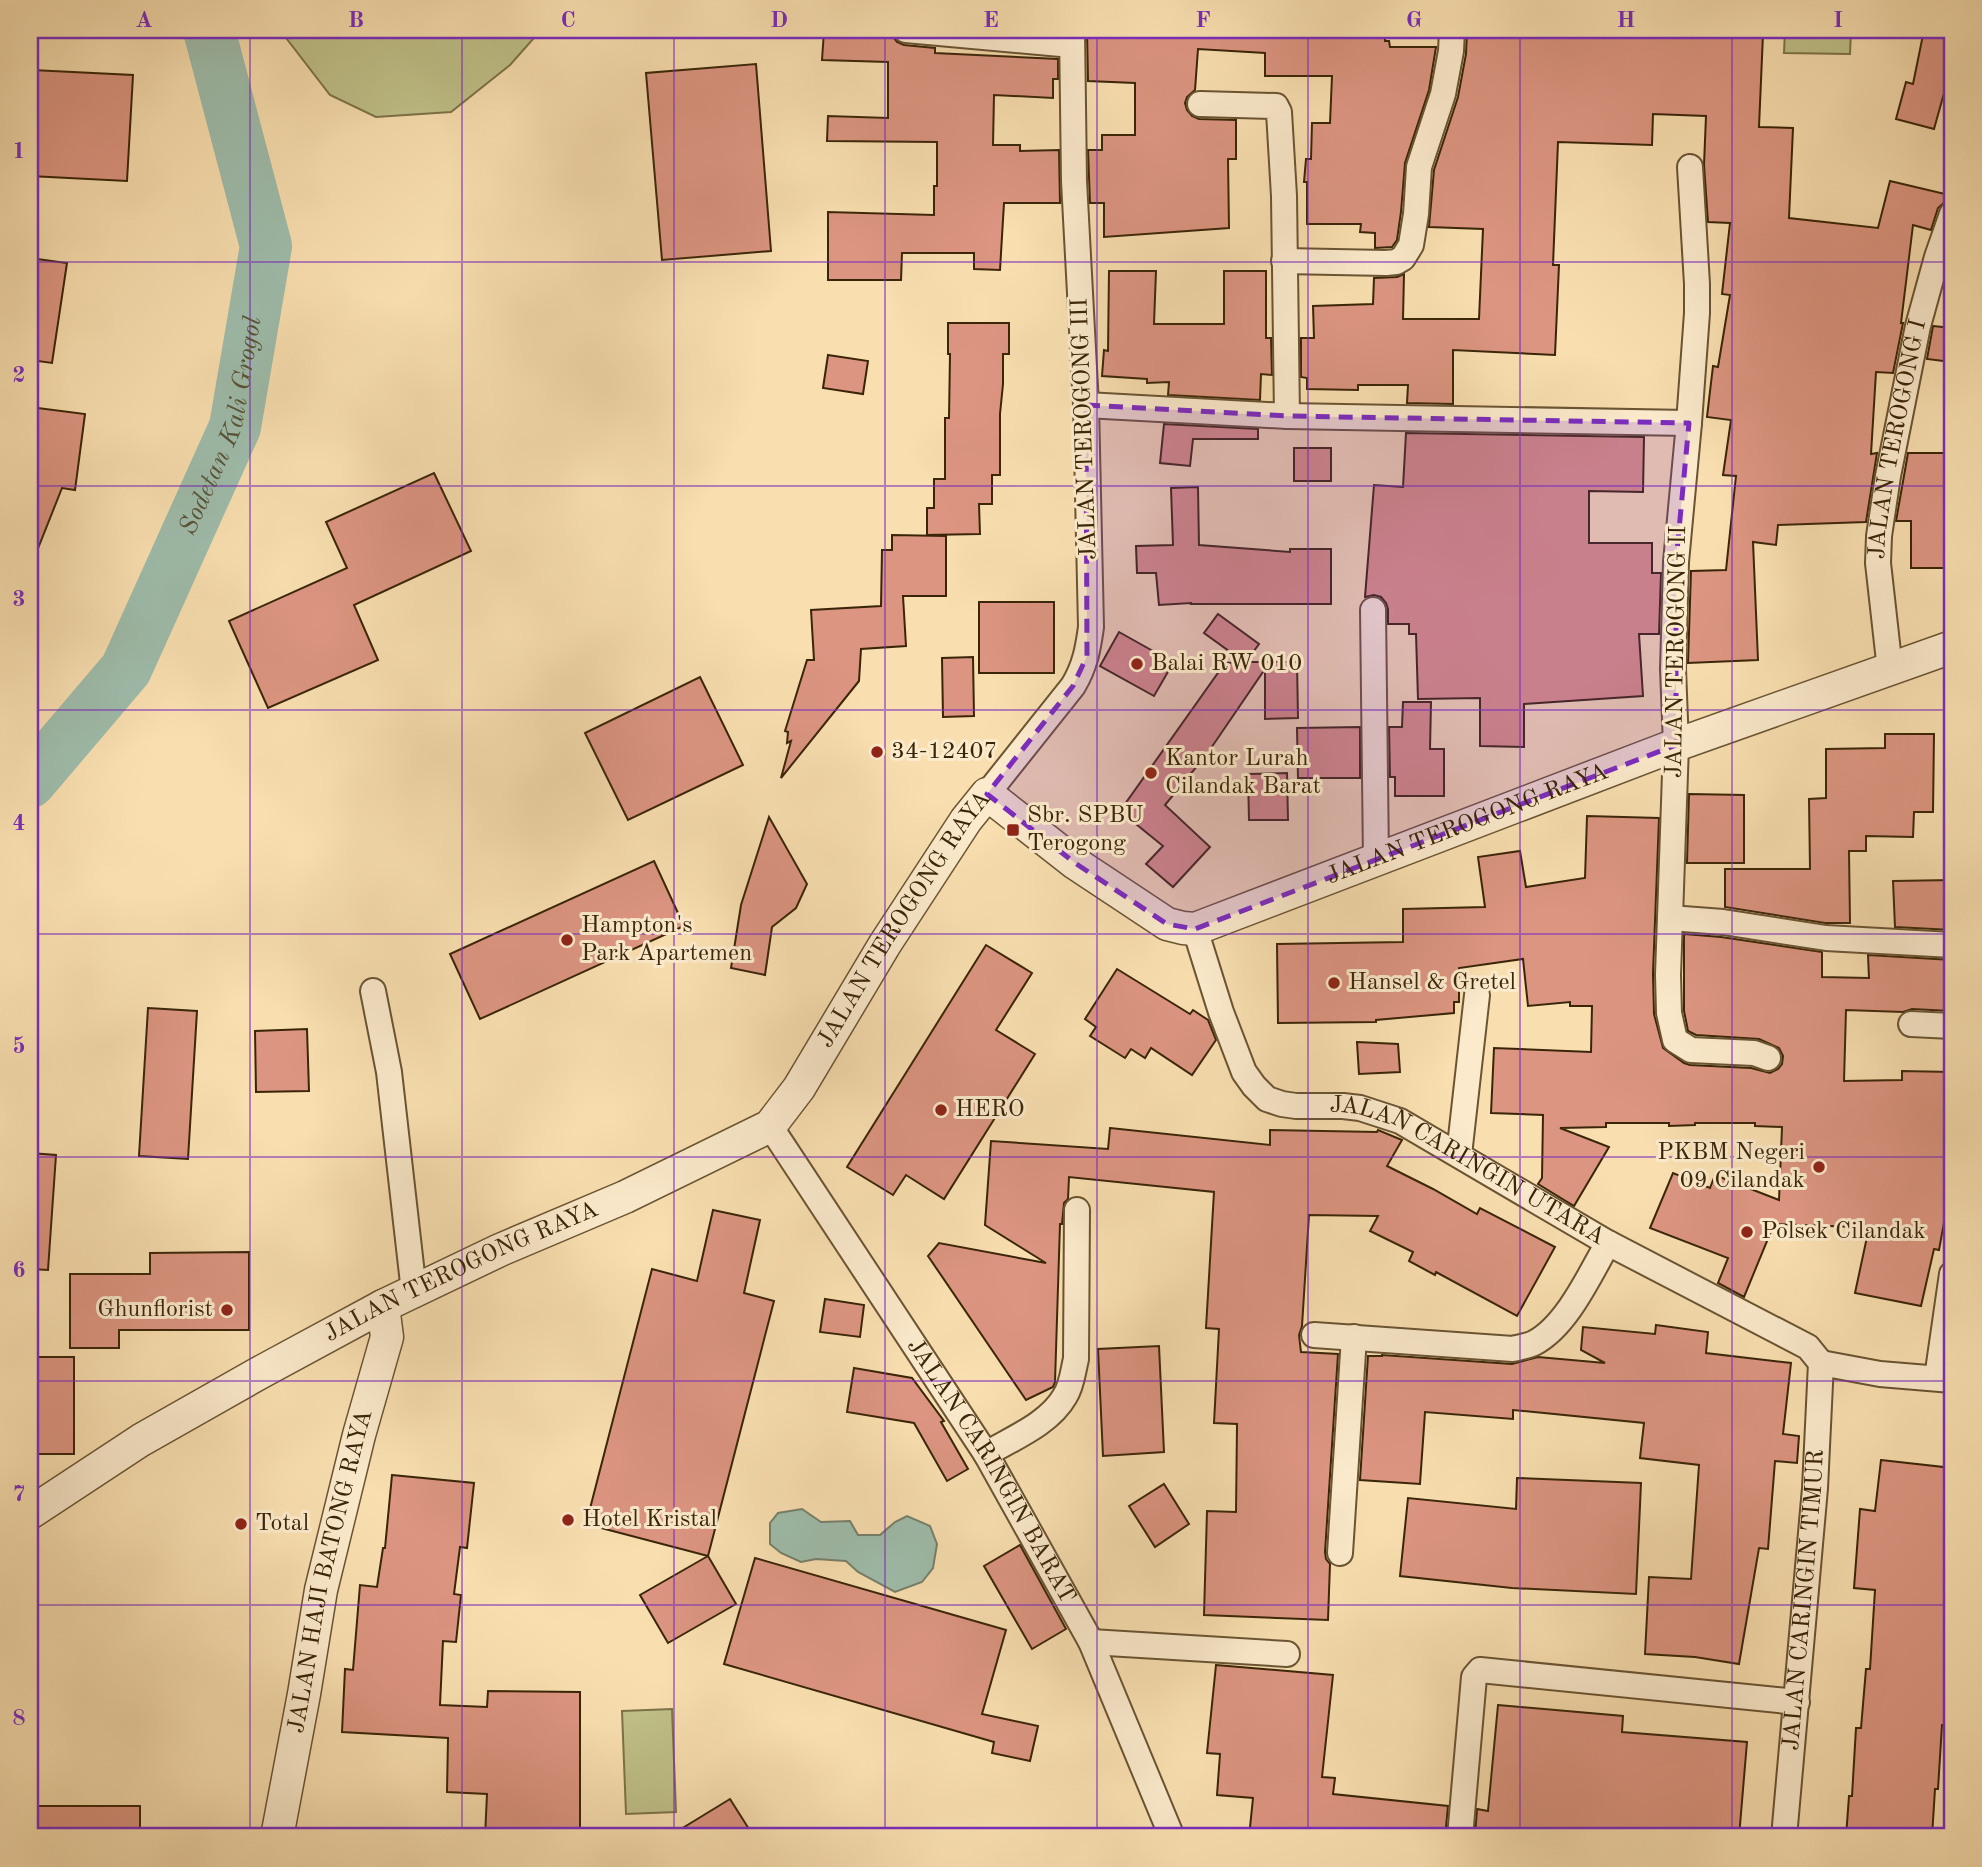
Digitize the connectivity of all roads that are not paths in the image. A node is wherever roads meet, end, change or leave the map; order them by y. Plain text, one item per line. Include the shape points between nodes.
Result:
1 (906, 30) edge
2 (1452, 30) edge
3 (1072, 38) edge
4 (1200, 104) dead end
5 (1690, 167) dead end
6 (1952, 215) edge
7 (1284, 261) junction
8 (1086, 405) junction
9 (1287, 416) junction
10 (1689, 423) junction
11 (1373, 610) dead end
12 (1952, 647) edge
13 (1890, 670) junction
14 (1676, 745) junction
15 (987, 794) junction
16 (1376, 860) junction
17 (1670, 918) junction
18 (1195, 929) junction
19 (1952, 945) edge
20 (373, 991) dead end
21 (1477, 995) dead end
22 (1911, 1024) dead end
23 (1952, 1026) edge
24 (1768, 1058) dead end
25 (770, 1126) junction
26 (1459, 1155) junction
27 (1077, 1210) dead end
28 (1608, 1243) junction
29 (1952, 1273) edge
30 (414, 1292) junction
31 (383, 1306) junction
32 (1314, 1335) dead end
33 (1354, 1337) junction
34 (1821, 1363) junction
35 (1945, 1379) edge
36 (986, 1454) junction
37 (30, 1513) edge
38 (1340, 1553) dead end
39 (1091, 1642) junction
40 (1287, 1654) dead end
41 (1797, 1702) junction
42 (277, 1837) edge
43 (1172, 1837) edge
44 (1460, 1837) edge
45 (1784, 1837) edge

1 - 3 street
2 - 7 street via 1443,94 1419,167 1408,252 1396,262 1386,263
3 - 8 street, JALAN TEROGONG III
4 - 7 street via 1278,108
5 - 10 street, JALAN TEROGONG II via 1697,284
6 - 13 street, JALAN TEROGONG I via 1918,326 1879,536
7 - 9 street
8 - 9 street
8 - 15 street, JALAN TEROGONG III via 1091,627 1087,656 1073,686
9 - 10 street
10 - 14 street, JALAN TEROGONG II via 1676,562
11 - 16 street
12 - 13 street, JALAN TEROGONG RAYA
13 - 14 street, JALAN TEROGONG RAYA
14 - 16 street, JALAN TEROGONG RAYA
14 - 17 street, JALAN TEROGONG II
15 - 18 street, JALAN TEROGONG RAYA via 1075,863 1167,924
15 - 25 street, JALAN TEROGONG RAYA
16 - 18 street, JALAN TEROGONG RAYA
17 - 19 street via 1826,938
17 - 24 street, JALAN TEROGONG II via 1668,997 1675,1040 1691,1050 1754,1053
18 - 26 street, JALAN CARINGIN UTARA via 1244,1073 1267,1099 1296,1106 1360,1108 1400,1121
20 - 30 street via 388,1072
21 - 26 street
22 - 23 street
25 - 30 street, JALAN TEROGONG RAYA
25 - 36 street, JALAN CARINGIN BARAT
26 - 28 street, JALAN CARINGIN UTARA
27 - 36 street via 1076,1359 1071,1383 1048,1417
28 - 33 street via 1555,1328 1528,1345 1513,1349
28 - 34 street, JALAN CARINGIN UTARA via 1808,1347
29 - 35 street
30 - 31 street, JALAN TEROGONG RAYA
31 - 37 street, JALAN TEROGONG RAYA via 153,1433
31 - 42 street, JALAN HAJI BATONG RAYA via 387,1337 321,1590
32 - 33 street
33 - 38 street
34 - 35 street
34 - 41 street, JALAN CARINGIN TIMUR
36 - 39 street, JALAN CARINGIN BARAT
39 - 40 street
39 - 43 street, JALAN CARINGIN BARAT
41 - 44 street via 1480,1670 1474,1677
41 - 45 street, JALAN CARINGIN TIMUR

